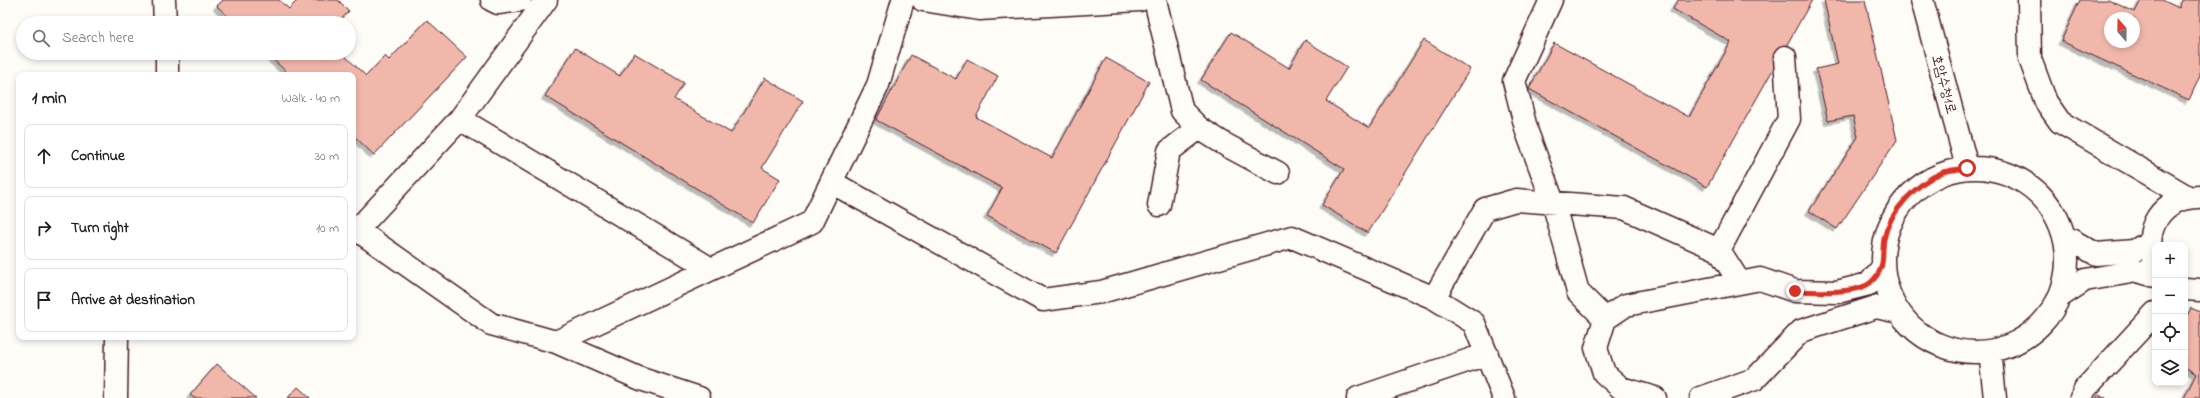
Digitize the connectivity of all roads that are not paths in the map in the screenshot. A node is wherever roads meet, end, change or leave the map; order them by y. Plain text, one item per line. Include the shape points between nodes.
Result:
1 (164, 0) edge
2 (492, 0) edge
3 (520, 0) edge
4 (546, 0) edge
5 (903, 0) edge
6 (923, 0) edge
7 (1140, 0) edge
8 (1155, 0) edge
9 (1551, 0) edge
10 (1922, 0) edge
11 (2028, 0) edge
12 (165, 16) edge
13 (1785, 57) dead end
14 (167, 60) edge
15 (167, 72) edge
16 (460, 119) junction
17 (1199, 128) junction
18 (1967, 168) junction
19 (1278, 173) dead end
20 (831, 182) junction
21 (2194, 197) edge
22 (1553, 202) junction
23 (1159, 205) dead end
24 (356, 228) edge
25 (356, 230) edge
26 (2064, 236) junction
27 (2150, 242) junction
28 (1719, 250) junction
29 (2152, 251) edge
30 (1882, 268) junction
31 (711, 269) junction
32 (2152, 275) edge
33 (1740, 283) junction
34 (2188, 289) edge
35 (2200, 290) edge
36 (2059, 297) junction
37 (1434, 298) junction
38 (1899, 312) junction
39 (2154, 314) edge
40 (1605, 319) junction
41 (117, 340) edge
42 (556, 342) junction
43 (1990, 351) junction
44 (1486, 354) junction
45 (116, 398) edge
46 (699, 398) edge
47 (1358, 398) edge
48 (1504, 398) edge
49 (1655, 398) edge
50 (1700, 398) edge
51 (1995, 398) edge
52 (2081, 398) edge

1 - 12 street
2 - 3 street via 498,3
4 - 16 street
5 - 20 street via 878,85
6 - 7 street via 979,9
8 - 17 street via 1182,111
9 - 22 street via 1514,80 1526,132
10 - 18 street, 호암수청1로
11 - 21 street via 2030,59 2046,102 2060,122
13 - 28 street via 1789,119
14 - 15 street
16 - 24 street
16 - 31 street
17 - 19 street
17 - 23 street via 1169,151
18 - 26 street via 2004,172 2031,186 2052,208
18 - 30 street via 1943,172 1917,188 1897,210 1884,238
20 - 31 street via 812,222
20 - 37 street via 1043,300 1101,292 1292,237
21 - 27 street via 2172,203 2161,213 2153,225
22 - 28 street via 1624,208
22 - 37 street via 1516,200 1485,209
22 - 40 street via 1578,292
25 - 42 street via 491,324
26 - 27 street via 2096,254 2134,251
26 - 36 street via 2067,267
27 - 29 street
28 - 33 street
30 - 33 street via 1869,284 1837,292 1795,291 1760,279
30 - 38 street via 1890,297
31 - 42 street
32 - 36 street via 2137,271 2085,280
33 - 40 street via 1626,305
34 - 35 street
36 - 43 street via 2043,322 2019,341
37 - 44 street via 1474,323
38 - 43 street via 1906,323 1931,341 1959,351
38 - 50 street via 1876,307 1801,331 1755,379
39 - 52 street via 2085,389
40 - 49 street via 1596,348 1604,373 1621,388
41 - 45 street
42 - 46 street via 641,379
43 - 51 street
44 - 47 street
44 - 48 street

